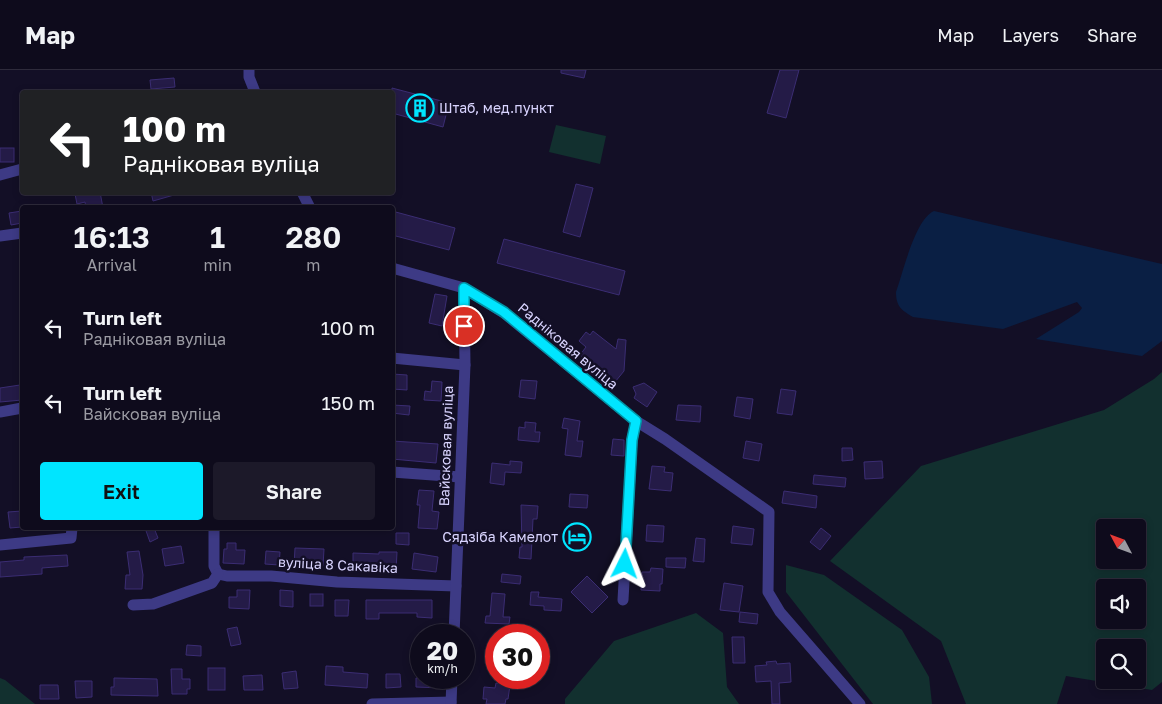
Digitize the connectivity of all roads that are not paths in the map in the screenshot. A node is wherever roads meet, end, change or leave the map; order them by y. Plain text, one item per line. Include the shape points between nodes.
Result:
1 (249, 70) edge
2 (254, 90) edge
3 (20, 170) edge
4 (0, 175) edge
5 (20, 233) edge
6 (0, 236) edge
7 (395, 269) edge
8 (464, 288) junction
9 (395, 358) edge
10 (465, 365) junction
11 (20, 408) edge
12 (0, 412) edge
13 (636, 421) junction
14 (395, 472) edge
15 (460, 477) junction
16 (214, 530) edge
17 (71, 533) edge
18 (0, 545) edge
19 (218, 574) junction
20 (456, 586) junction
21 (623, 600) dead end
22 (133, 605) dead end
23 (454, 624) edge
24 (452, 689) edge
25 (451, 703) edge
26 (372, 704) edge
27 (860, 704) edge

1 - 2 street
3 - 4 street
5 - 6 street
7 - 8 street, Радніковая вуліца
8 - 10 street, Вайсковая вуліца
8 - 13 street, Радніковая вуліца via 504,312
9 - 10 street
10 - 15 street, Вайсковая вуліца
11 - 12 street
13 - 21 street via 632,440
13 - 27 street, Радніковая вуліца via 769,512 768,592 780,612
14 - 15 street
15 - 20 street, Вайсковая вуліца
16 - 19 street via 214,566
17 - 18 street
19 - 20 street, вуліца 8 Сакавіка
19 - 22 street via 212,582 153,604
20 - 23 street, Вайсковая вуліца
24 - 25 street
25 - 26 street

